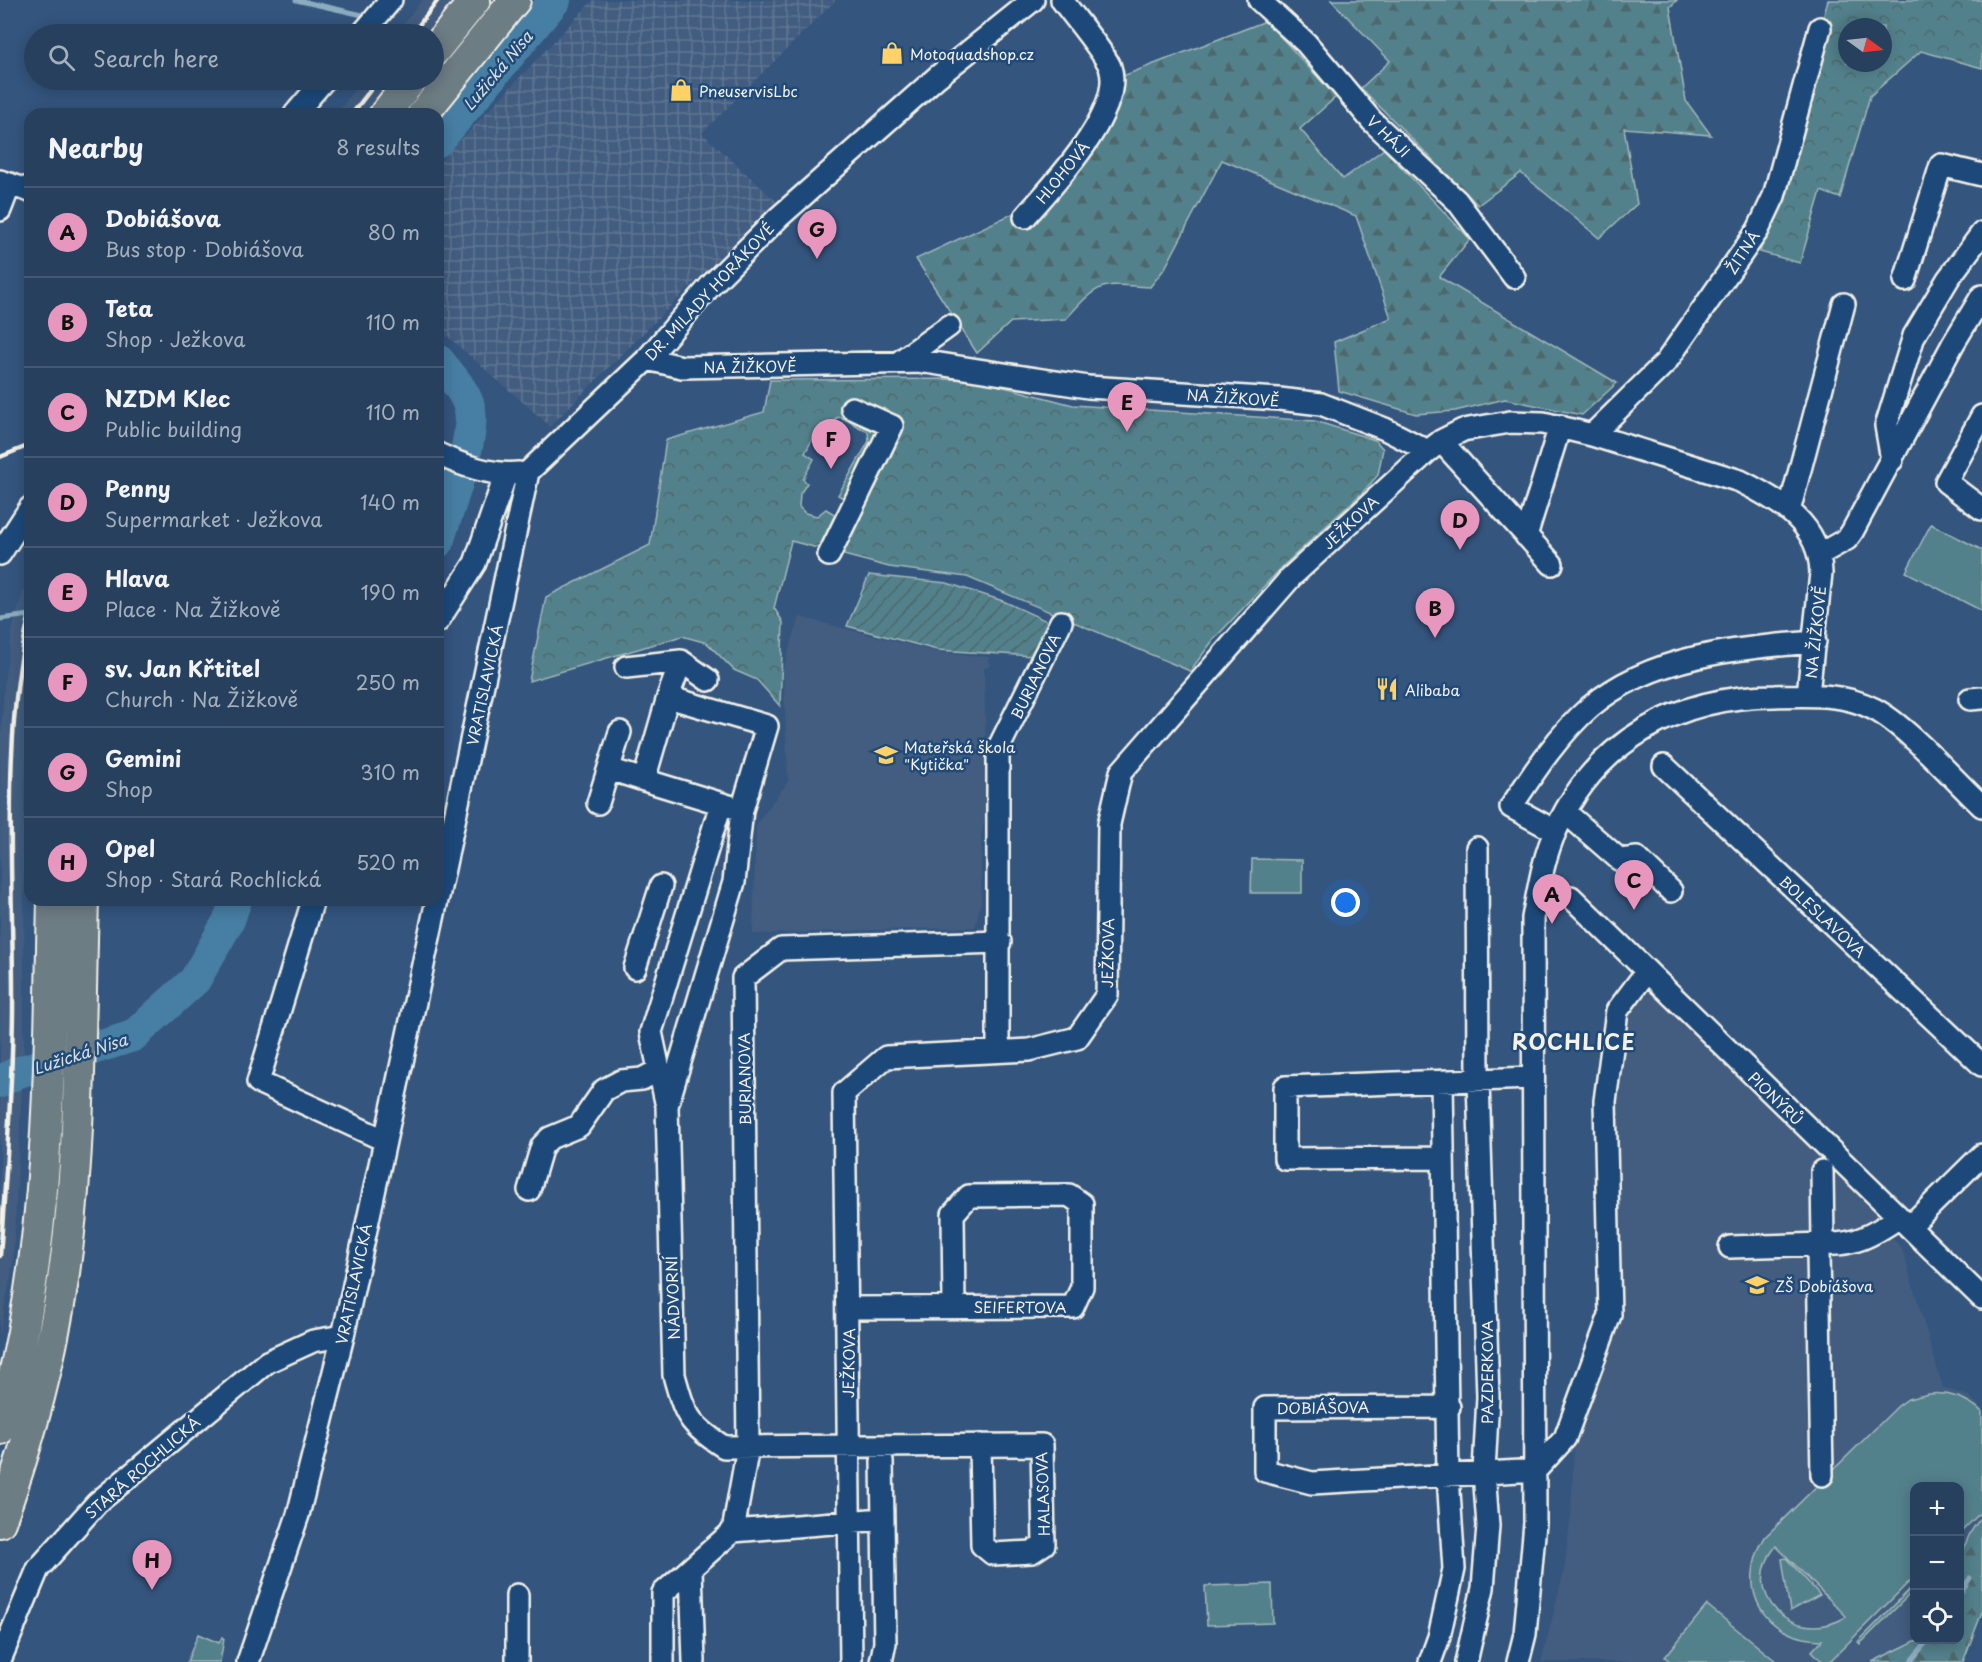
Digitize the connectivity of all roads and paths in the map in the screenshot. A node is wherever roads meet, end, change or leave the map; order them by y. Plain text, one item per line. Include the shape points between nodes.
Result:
1 (391, 0) edge
2 (475, 0) edge
3 (515, 0) edge
4 (1033, 0) edge
5 (1062, 0) edge
6 (1259, 0) edge
7 (371, 24) edge
8 (1820, 28) dead end
9 (444, 39) edge
10 (444, 88) edge
11 (315, 90) edge
12 (403, 90) edge
13 (442, 90) edge
14 (300, 108) edge
15 (390, 108) edge
16 (428, 108) edge
17 (1982, 175) edge
18 (13, 186) edge
19 (0, 210) edge
20 (1025, 217) dead end
21 (1982, 233) edge
22 (1514, 277) dead end
23 (1905, 280) dead end
24 (1982, 296) edge
25 (1844, 304) dead end
26 (949, 326) dead end
27 (647, 359) junction
28 (899, 362) junction
29 (852, 408) dead end
30 (1982, 416) edge
31 (1560, 426) junction
32 (1592, 435) junction
33 (1435, 446) junction
34 (444, 457) edge
35 (1892, 460) junction
36 (497, 472) junction
37 (528, 472) junction
38 (1982, 509) edge
39 (1789, 511) junction
40 (24, 517) edge
41 (1526, 536) junction
42 (0, 554) edge
43 (1820, 554) junction
44 (829, 555) dead end
45 (1552, 564) dead end
46 (444, 612) edge
47 (1061, 622) dead end
48 (1815, 642) junction
49 (681, 661) junction
50 (626, 667) dead end
51 (708, 680) dead end
52 (1809, 694) junction
53 (669, 697) junction
54 (620, 732) dead end
55 (1664, 766) dead end
56 (609, 769) junction
57 (644, 780) junction
58 (598, 803) dead end
59 (722, 804) junction
60 (1982, 806) edge
61 (742, 810) junction
62 (1565, 812) junction
63 (1555, 831) junction
64 (1477, 848) dead end
65 (444, 870) edge
66 (661, 886) dead end
67 (1671, 891) dead end
68 (1571, 897) dead end
69 (52, 906) edge
70 (83, 906) edge
71 (311, 906) edge
72 (436, 906) edge
73 (648, 928) junction
74 (681, 938) junction
75 (1000, 942) junction
76 (635, 968) dead end
77 (1647, 971) junction
78 (998, 1051) junction
79 (1982, 1065) edge
80 (659, 1070) junction
81 (1532, 1078) junction
82 (1478, 1080) junction
83 (1442, 1081) junction
84 (667, 1106) junction
85 (384, 1140) junction
86 (1982, 1155) edge
87 (1443, 1158) junction
88 (1822, 1171) dead end
89 (529, 1190) dead end
90 (1903, 1222) junction
91 (1823, 1244) junction
92 (1730, 1247) dead end
93 (1982, 1298) edge
94 (954, 1306) junction
95 (849, 1308) junction
96 (343, 1336) junction
97 (1449, 1407) junction
98 (0, 1430) edge
99 (980, 1445) junction
100 (748, 1447) junction
101 (847, 1447) junction
102 (882, 1461) dead end
103 (1536, 1470) junction
104 (1484, 1471) junction
105 (1822, 1475) dead end
106 (1448, 1476) junction
107 (883, 1519) junction
108 (0, 1522) edge
109 (849, 1522) junction
110 (733, 1531) junction
111 (691, 1569) junction
112 (517, 1595) dead end
113 (0, 1660) edge
114 (248, 1662) edge
115 (517, 1662) edge
116 (663, 1662) edge
117 (694, 1662) edge
118 (851, 1662) edge
119 (880, 1662) edge
120 (1430, 1662) edge
121 (1466, 1662) edge
122 (1518, 1662) edge

1 - 7 street
2 - 9 highway
3 - 10 highway
4 - 27 street, DR. MILADY HORÁKOVÉ via 937,77 783,213
5 - 20 street, HLOHOVÁ via 1110,67 1111,94 1083,150
6 - 22 street, V HÁJI via 1306,42 1372,122 1457,201
8 - 32 street, ŽITNÁ via 1774,196 1758,230 1666,362
11 - 14 street
12 - 15 highway
13 - 16 highway
17 - 23 street via 1941,165
18 - 19 street
21 - 35 street via 1948,279 1914,336 1886,426
24 - 35 street
25 - 39 street
26 - 28 street
27 - 28 street, NA ŽIŽKOVĚ via 682,368
27 - 37 street, DR. MILADY HORÁKOVÉ
28 - 33 street, NA ŽIŽKOVĚ via 926,362 1088,387 1278,394 1321,404
29 - 44 street via 892,426
30 - 38 street via 1946,482
31 - 32 street, NA ŽIŽKOVĚ
31 - 33 street, NA ŽIŽKOVĚ via 1510,422 1464,430
31 - 41 street
32 - 39 street, NA ŽIŽKOVĚ via 1740,481
33 - 41 street
33 - 78 street, JEŽKOVA via 1292,576 1121,772 1109,824 1107,995 1077,1038 1029,1050
34 - 36 street
35 - 43 street via 1847,539
36 - 37 street
36 - 46 street via 475,563
37 - 65 street, VRATISLAVICKÁ
39 - 43 street, NA ŽIŽKOVĚ via 1808,528
40 - 42 street
41 - 45 street
43 - 48 street, NA ŽIŽKOVĚ
47 - 75 street, BURIANOVA via 998,749
48 - 52 street, NA ŽIŽKOVĚ
48 - 63 street via 1696,657 1639,676 1590,707 1543,759 1511,807
49 - 50 street
49 - 51 street
49 - 53 street
52 - 60 street, NA ŽIŽKOVĚ via 1873,708
52 - 62 street via 1746,696 1676,714 1610,752
53 - 57 street
53 - 61 street, NÁDVORNÍ via 767,726
54 - 56 street
55 - 79 street, BOLESLAVOVA
56 - 57 street
56 - 58 street
57 - 59 street
59 - 61 street
59 - 74 street, NÁDVORNÍ
61 - 84 street, NÁDVORNÍ via 735,882
62 - 63 street
62 - 67 street via 1620,860 1637,858
63 - 81 street via 1542,870 1533,918
64 - 82 street, PAZDERKOVA
66 - 73 street
68 - 77 street, PIONÝRŮ
69 - 98 highway via 41,1215 28,1314
70 - 108 highway via 70,1220 56,1320 39,1400
71 - 85 street via 258,1082
72 - 85 street, VRATISLAVICKÁ
73 - 74 street
73 - 76 street
74 - 80 street, NÁDVORNÍ via 651,1032
75 - 78 street, BURIANOVA
75 - 100 street, BURIANOVA via 781,949 743,978
77 - 90 street, PIONÝRŮ
77 - 103 street via 1617,1011 1605,1101 1610,1316 1565,1438
78 - 95 street, JEŽKOVA via 886,1057 844,1093
80 - 84 street, NÁDVORNÍ
80 - 89 street via 604,1090 579,1126 550,1138 542,1146
81 - 82 street
81 - 103 street
82 - 83 street
82 - 104 street, PAZDERKOVA via 1488,1397
83 - 87 street
83 - 87 street via 1285,1087 1285,1159
84 - 100 street, NÁDVORNÍ via 674,1375 684,1411 701,1432 724,1447
85 - 96 street, VRATISLAVICKÁ
86 - 90 street
87 - 97 street
88 - 91 street
90 - 91 street via 1861,1241
90 - 93 street, PIONÝRŮ
91 - 92 street
91 - 105 street via 1818,1252
94 - 94 street, SEIFERTOVA via 1073,1307 1082,1287 1082,1204 1069,1195 969,1197 953,1214
94 - 95 street, SEIFERTOVA
95 - 101 street, JEŽKOVA
96 - 113 street, STARÁ ROCHLICKÁ via 313,1341 267,1362 97,1503 38,1569
96 - 114 street, VRATISLAVICKÁ via 298,1515
97 - 106 street
97 - 106 street, DOBIÁŠOVA via 1265,1408 1265,1471 1312,1482
99 - 99 street, HALASOVA via 1042,1445 1044,1544 1032,1552 993,1554 982,1545
99 - 101 street, HALASOVA
100 - 101 street
100 - 110 street, BURIANOVA
101 - 109 street, JEŽKOVA
102 - 107 street
103 - 104 street, DOBIÁŠOVA
103 - 122 street via 1532,1581
104 - 106 street, DOBIÁŠOVA
104 - 121 street, PAZDERKOVA via 1488,1526 1483,1588
106 - 120 street via 1454,1569
107 - 109 street
107 - 119 street via 885,1643
109 - 110 street
109 - 118 street, JEŽKOVA
110 - 111 street
111 - 116 street via 663,1593
111 - 117 street
112 - 115 street

